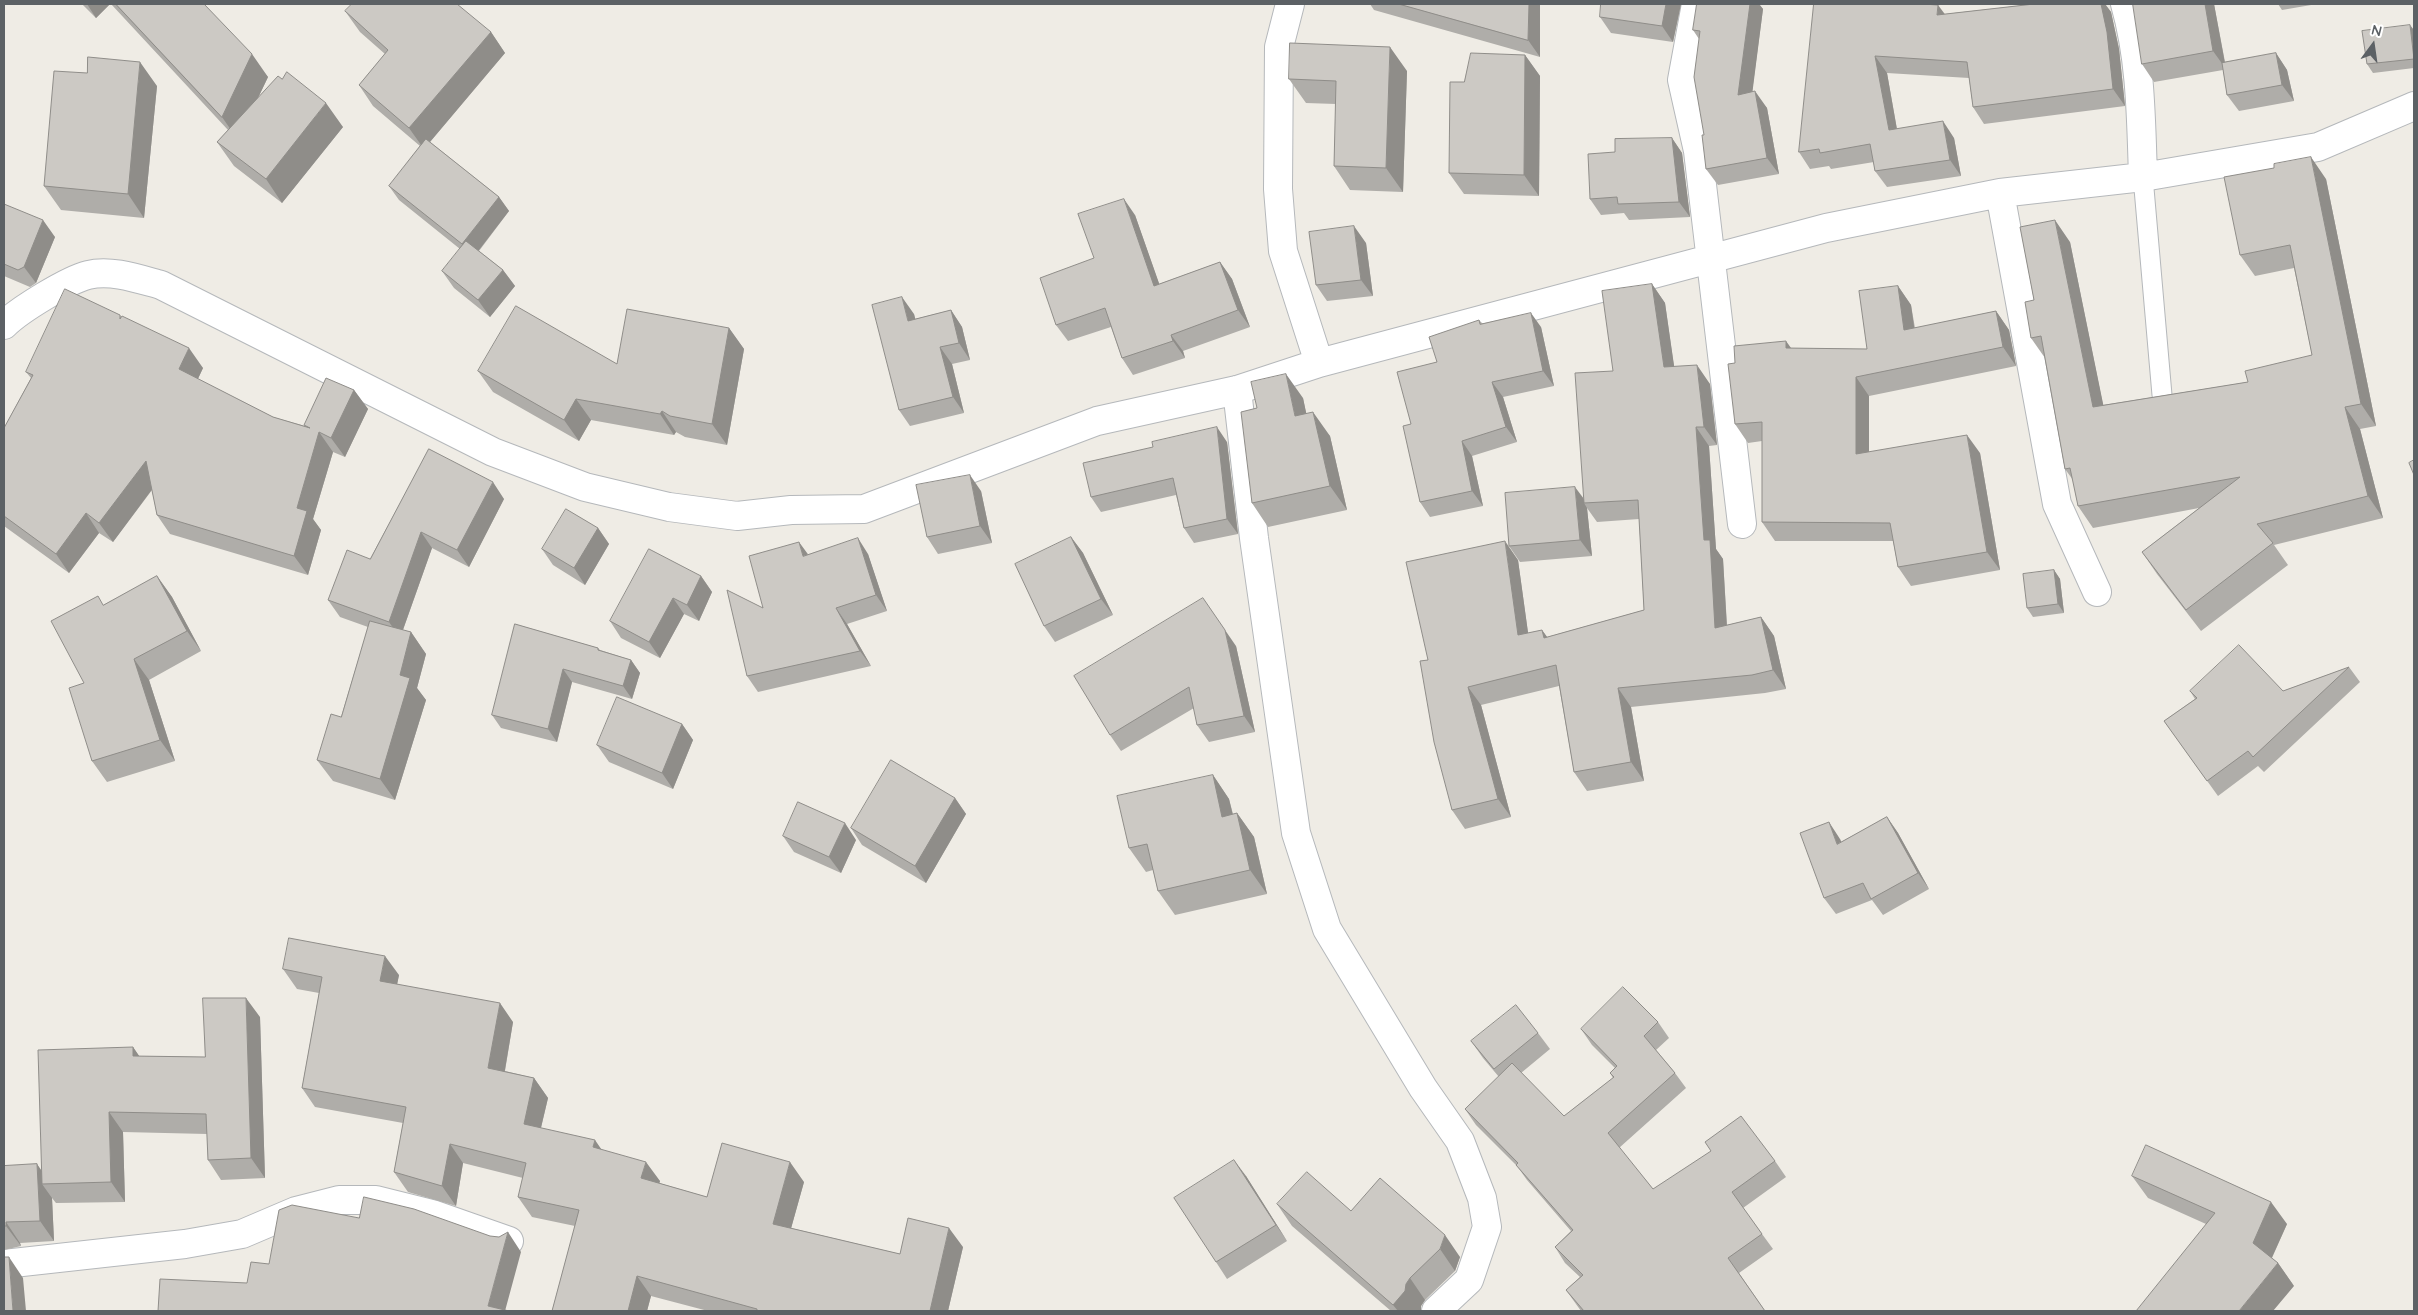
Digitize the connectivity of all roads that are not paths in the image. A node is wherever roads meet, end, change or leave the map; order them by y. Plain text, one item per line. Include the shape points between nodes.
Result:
1 (1290, 4) edge
2 (1696, 4) edge
3 (2125, 4) edge
4 (2414, 106) edge
5 (2144, 177) junction
6 (2000, 193) junction
7 (1710, 260) junction
8 (4, 325) edge
9 (1319, 363) junction
10 (1237, 390) junction
11 (2162, 395) edge
12 (1742, 524) dead end
13 (2097, 592) dead end
14 (509, 1241) edge
15 (4, 1264) edge
16 (1436, 1311) edge

1 - 9 street via 1279,46 1278,188 1282,242
2 - 7 street via 1682,80 1698,151
3 - 5 street via 2134,35
4 - 5 street via 2318,147
5 - 6 street
5 - 11 lane
6 - 7 street via 1826,228
6 - 13 street via 2057,504
7 - 9 street
7 - 12 street
8 - 10 street via 61,288 88,275 118,274 161,285 493,452 585,487 669,507 737,516 792,510 864,509 1097,420
9 - 10 street
10 - 16 street via 1254,538 1296,832 1327,929 1423,1088 1460,1141 1482,1198 1487,1227 1469,1280
14 - 15 street via 432,1214 376,1200 339,1200 296,1212 242,1234 185,1244

